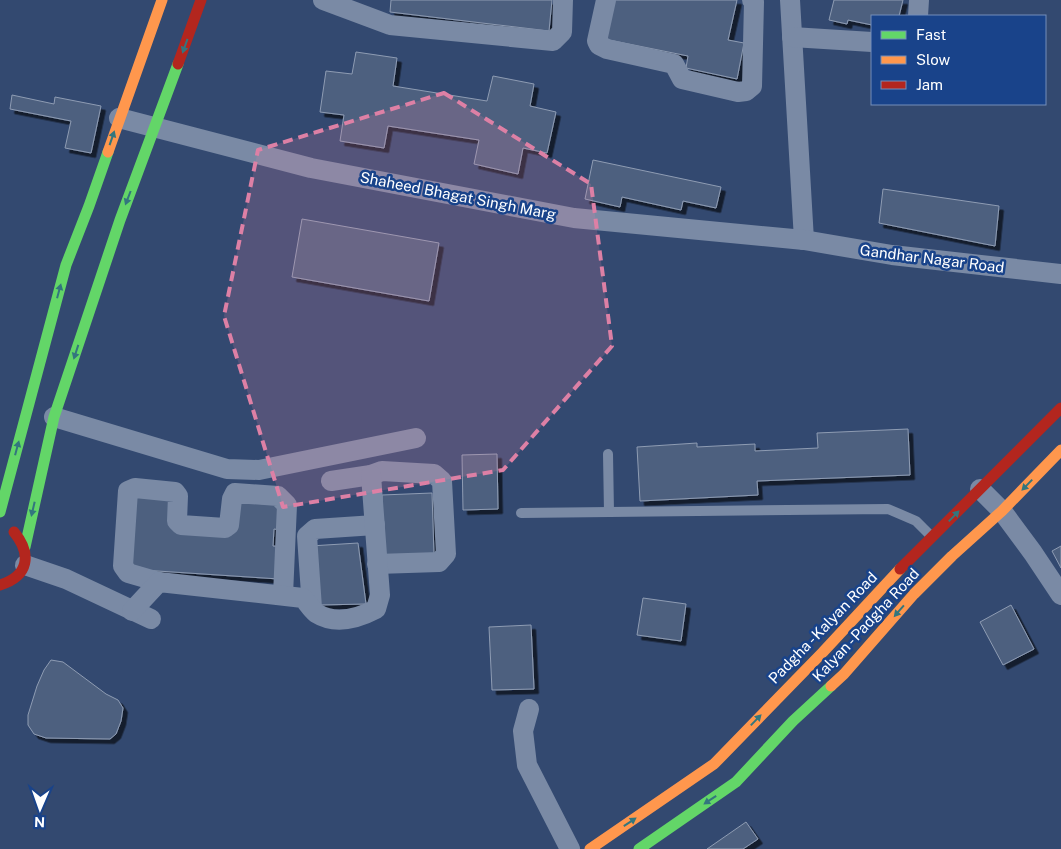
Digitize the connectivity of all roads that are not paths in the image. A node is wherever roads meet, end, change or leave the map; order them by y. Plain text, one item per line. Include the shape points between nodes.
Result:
1 (162, 0) edge
2 (201, 0) edge
3 (323, 0) edge
4 (563, 0) edge
5 (606, 0) edge
6 (752, 0) edge
7 (790, 0) edge
8 (919, 0) edge
9 (918, 15) edge
10 (792, 37) junction
11 (871, 42) edge
12 (119, 118) junction
13 (155, 128) junction
14 (804, 240) junction
15 (1061, 274) edge
16 (1061, 408) edge
17 (54, 417) junction
18 (416, 438) dead end
19 (1061, 450) edge
20 (608, 454) dead end
21 (372, 475) junction
22 (331, 481) dead end
23 (980, 489) junction
24 (1002, 511) junction
25 (0, 512) edge
26 (610, 512) junction
27 (521, 514) dead end
28 (374, 525) junction
29 (5, 529) dead end
30 (942, 547) junction
31 (25, 556) junction
32 (377, 564) junction
33 (159, 582) junction
34 (3, 585) edge
35 (904, 585) junction
36 (282, 595) junction
37 (1061, 595) edge
38 (2, 598) dead end
39 (312, 608) junction
40 (132, 611) junction
41 (151, 619) dead end
42 (823, 652) junction
43 (844, 674) junction
44 (529, 709) dead end
45 (784, 711) junction
46 (725, 773) junction
47 (570, 849) edge
48 (590, 849) edge
49 (639, 849) edge

1 - 12 main road
2 -> 13 main road
3 - 4 street via 390,25 553,41 562,32
5 - 6 street via 597,41 599,45 674,64 682,79 738,92 752,86
7 - 10 street
8 - 9 street
10 - 11 street
10 - 14 street
12 - 13 street, Shaheed Bhagat Singh Marg
25 -> 12 main road via 70,268
13 - 14 street, Shaheed Bhagat Singh Marg via 311,168 574,218
13 -> 17 main road via 93,286
14 - 15 street, Gandhar Nagar Road via 892,255
16 - 23 main road, Padgha - Kalyan Road
17 - 18 street via 227,469 259,470
17 -> 31 main road
19 -> 24 main road, Kalyan - Padgha Road
20 - 26 lane
21 - 22 street
21 - 28 street
21 - 32 street via 382,471 434,474 442,481 446,554 439,562
23 - 24 street
30 -> 23 main road, Padgha - Kalyan Road
24 - 30 main road, Kalyan - Padgha Road
24 - 37 street
26 - 27 lane
26 - 30 lane via 888,509 916,521
28 - 32 street
28 - 39 street via 315,529 308,536
29 - 31 main road via 20,539
30 - 35 main road, Padgha - Kalyan Road
30 - 35 main road, Kalyan - Padgha Road
31 - 34 main road via 21,574
31 - 40 street via 66,580
32 - 39 street via 380,595 376,609 361,617 336,620
33 - 36 street
33 - 36 street via 128,573 123,566 128,491 135,488 175,492 178,496 177,521 181,525 225,528 229,525 235,493 278,496 287,505
33 - 40 street
34 - 38 main road
35 - 42 main road, Padgha - Kalyan Road
35 -> 43 main road, Kalyan - Padgha Road
36 - 39 street via 303,598
40 - 41 street
42 - 43 main road
42 - 45 main road, Padgha - Kalyan Road
43 - 45 main road, Kalyan - Padgha Road
44 - 47 street via 523,731 527,765
46 -> 45 main road, Padgha - Kalyan Road
45 - 46 main road, Kalyan - Padgha Road
48 -> 46 main road, Padgha - Kalyan Road
46 -> 49 main road, Kalyan - Padgha Road

